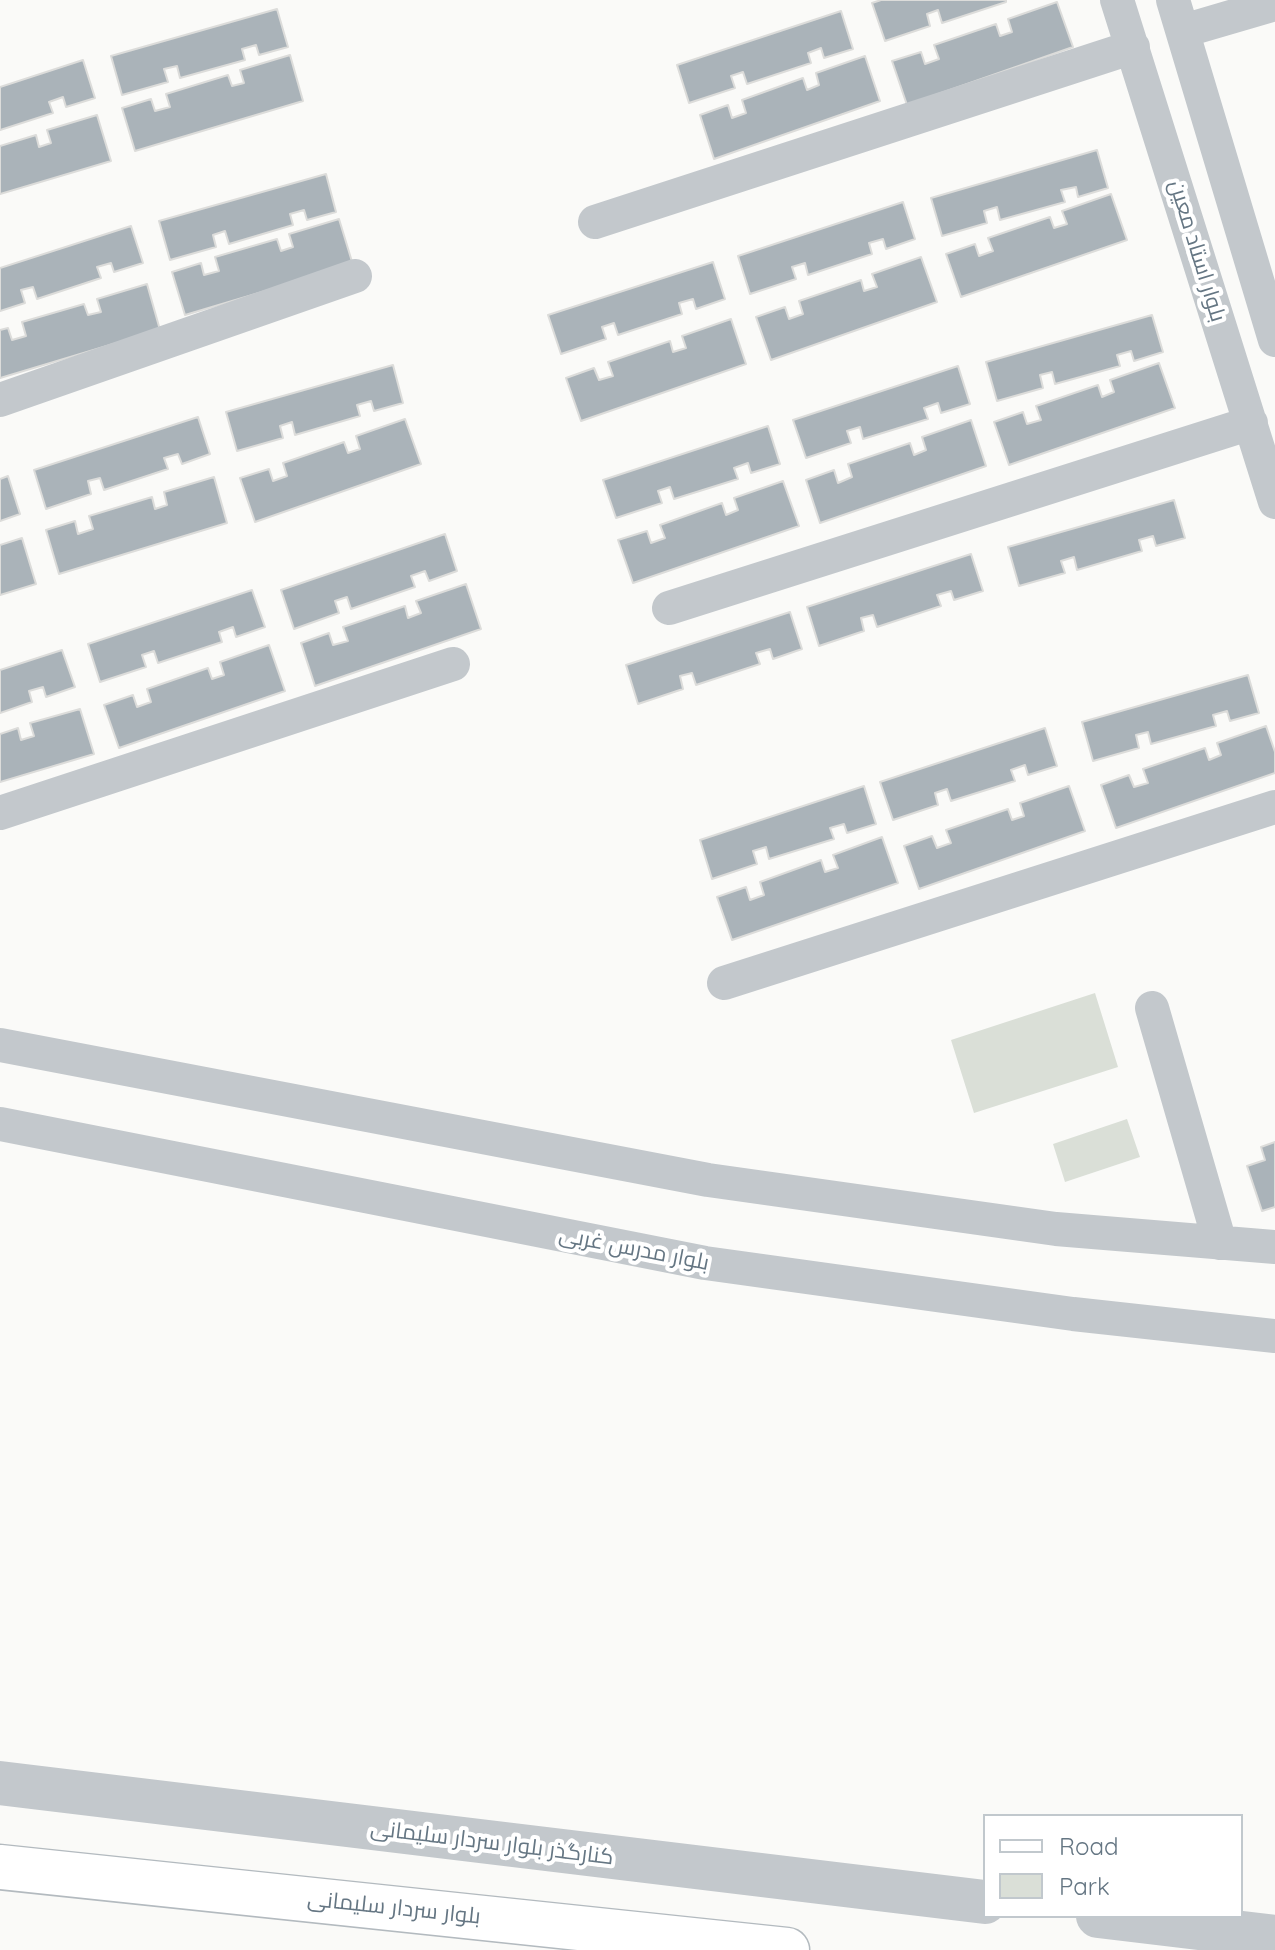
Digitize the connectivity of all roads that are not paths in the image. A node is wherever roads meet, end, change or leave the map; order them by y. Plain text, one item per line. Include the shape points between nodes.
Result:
1 (1117, 0) edge
2 (1275, 4) edge
3 (1178, 16) edge
4 (1133, 47) junction
5 (595, 222) dead end
6 (355, 276) dead end
7 (1275, 340) edge
8 (0, 400) edge
9 (1251, 423) junction
10 (1275, 502) edge
11 (669, 608) dead end
12 (453, 664) dead end
13 (1275, 807) edge
14 (0, 813) edge
15 (724, 983) dead end
16 (1152, 1008) dead end
17 (0, 1045) edge
18 (0, 1124) edge
19 (1220, 1243) junction
20 (1275, 1247) edge
21 (1275, 1336) edge
22 (0, 1783) edge
23 (0, 1867) edge
24 (983, 1902) edge
25 (1115, 1918) edge
26 (1275, 1937) edge
27 (787, 1950) edge

1 - 4 street, بلوار استاد معین
2 - 3 street
3 - 7 street
4 - 5 street
4 - 9 street, بلوار استاد معین
6 - 8 street
9 - 10 street, بلوار استاد معین
9 - 11 street
12 - 14 street
13 - 15 street
16 - 19 street
17 - 19 street via 708,1180 1056,1229
18 - 21 street, بلوار مدرس غربی via 705,1263
19 - 20 street
22 - 24 street, کنارگذر بلوار سردار سلیمانی
23 - 27 main road, بلوار سردار سلیمانی
25 - 26 street

